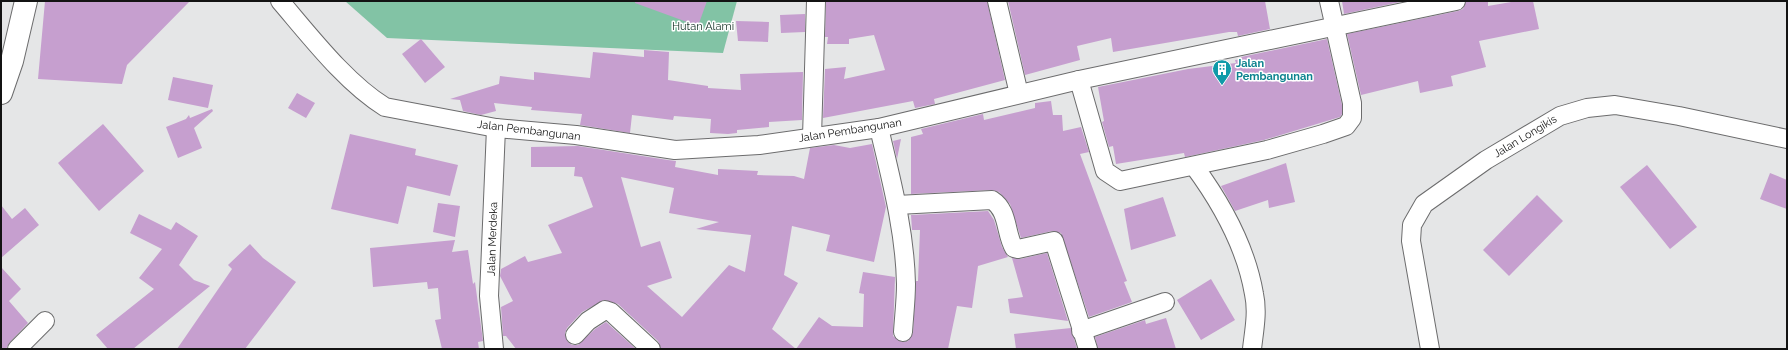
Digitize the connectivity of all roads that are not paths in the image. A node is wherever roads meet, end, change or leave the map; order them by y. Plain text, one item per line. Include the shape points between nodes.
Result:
1 (26, 1) edge
2 (280, 1) edge
3 (816, 1) edge
4 (997, 1) edge
5 (1329, 1) edge
6 (1456, 1) edge
7 (1336, 25) junction
8 (1079, 80) junction
9 (1, 93) edge
10 (1019, 94) junction
11 (496, 128) junction
12 (879, 128) junction
13 (812, 137) junction
14 (1787, 139) edge
15 (1194, 166) junction
16 (897, 205) junction
17 (1165, 302) dead end
18 (44, 321) dead end
19 (1081, 331) junction
20 (902, 332) dead end
21 (575, 335) dead end
22 (17, 349) edge
23 (494, 349) edge
24 (651, 349) edge
25 (1088, 349) edge
26 (1252, 349) edge
27 (1430, 349) edge

1 - 9 street via 12,62
2 - 11 street, Jalan Pembangunan via 329,58 376,102 385,107
3 - 13 street
4 - 10 street
5 - 7 street
6 - 7 street, Jalan Pembangunan
7 - 8 street, Jalan Pembangunan
7 - 15 street via 1352,103 1352,118 1346,126 1267,150
8 - 10 street, Jalan Pembangunan
8 - 15 street via 1105,171 1112,177 1120,181
10 - 12 street, Jalan Pembangunan
11 - 13 street, Jalan Pembangunan via 576,135 675,150 759,145
11 - 23 street, Jalan Merdeka via 489,296
12 - 13 street, Jalan Pembangunan
12 - 16 street
14 - 27 street, Jalan Longikis via 1615,105 1587,108 1543,124 1424,204 1412,225 1411,241
15 - 26 street via 1230,222 1244,256 1254,294 1256,316
16 - 19 street via 992,200 1003,212 1014,248 1054,242
16 - 20 street via 906,285
17 - 19 street
18 - 22 street
19 - 25 street
21 - 24 street via 588,321 604,310 612,312

